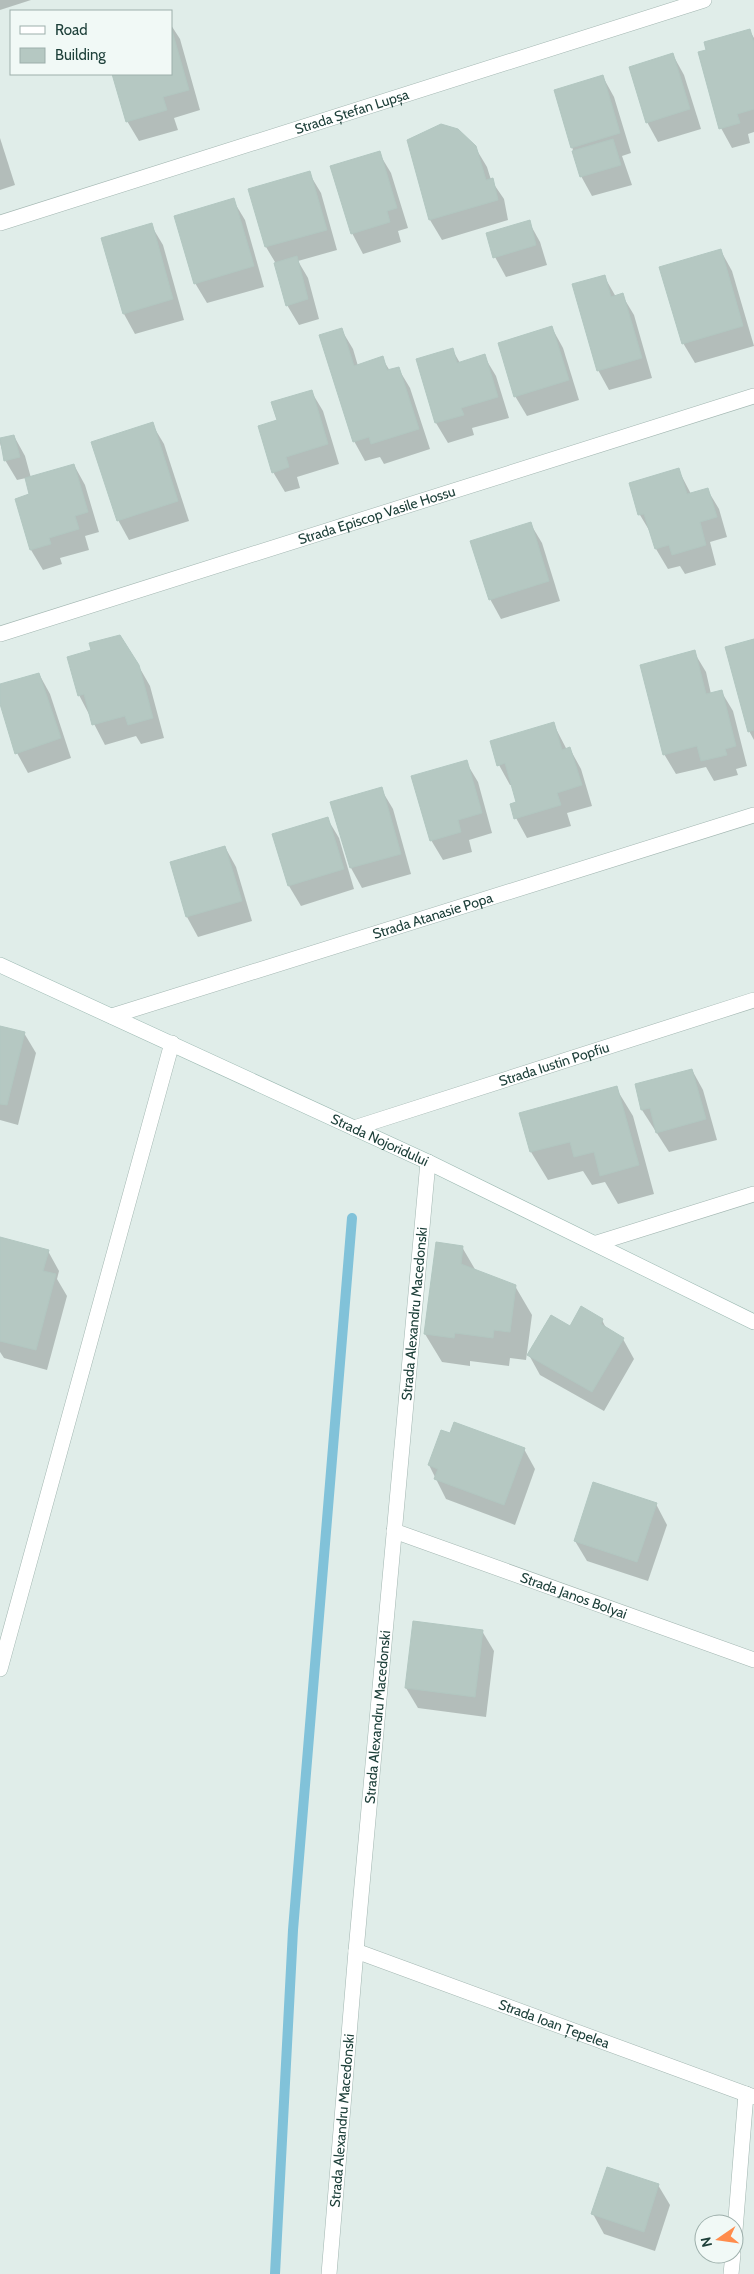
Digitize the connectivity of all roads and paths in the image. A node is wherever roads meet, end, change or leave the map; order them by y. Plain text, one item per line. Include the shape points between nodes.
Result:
1 (704, 0) edge
2 (0, 223) edge
3 (754, 396) edge
4 (0, 634) edge
5 (754, 815) edge
6 (0, 966) edge
7 (754, 1000) edge
8 (112, 1016) junction
9 (172, 1043) junction
10 (354, 1128) junction
11 (428, 1162) junction
12 (754, 1194) edge
13 (597, 1243) junction
14 (754, 1322) edge
15 (394, 1530) junction
16 (754, 1660) edge
17 (0, 1669) edge
18 (356, 1951) junction
19 (750, 2095) edge
20 (737, 2214) edge
21 (329, 2274) edge

1 - 2 street, Strada Ștefan Lupșa
3 - 4 street, Strada Episcop Vasile Hossu
5 - 8 street, Strada Atanasie Popa
6 - 8 street, Strada Nojoridului
7 - 10 street, Strada Iustin Popfiu
8 - 9 street, Strada Nojoridului
9 - 10 street, Strada Nojoridului
9 - 17 street
10 - 11 street, Strada Nojoridului
11 - 13 street, Strada Nojoridului
11 - 15 street, Strada Alexandru Macedonski
12 - 13 street
13 - 14 street, Strada Nojoridului
15 - 16 street, Strada Janos Bolyai
15 - 18 street, Strada Alexandru Macedonski
18 - 19 street, Strada Ioan Țepelea
18 - 21 street, Strada Alexandru Macedonski
19 - 20 street

